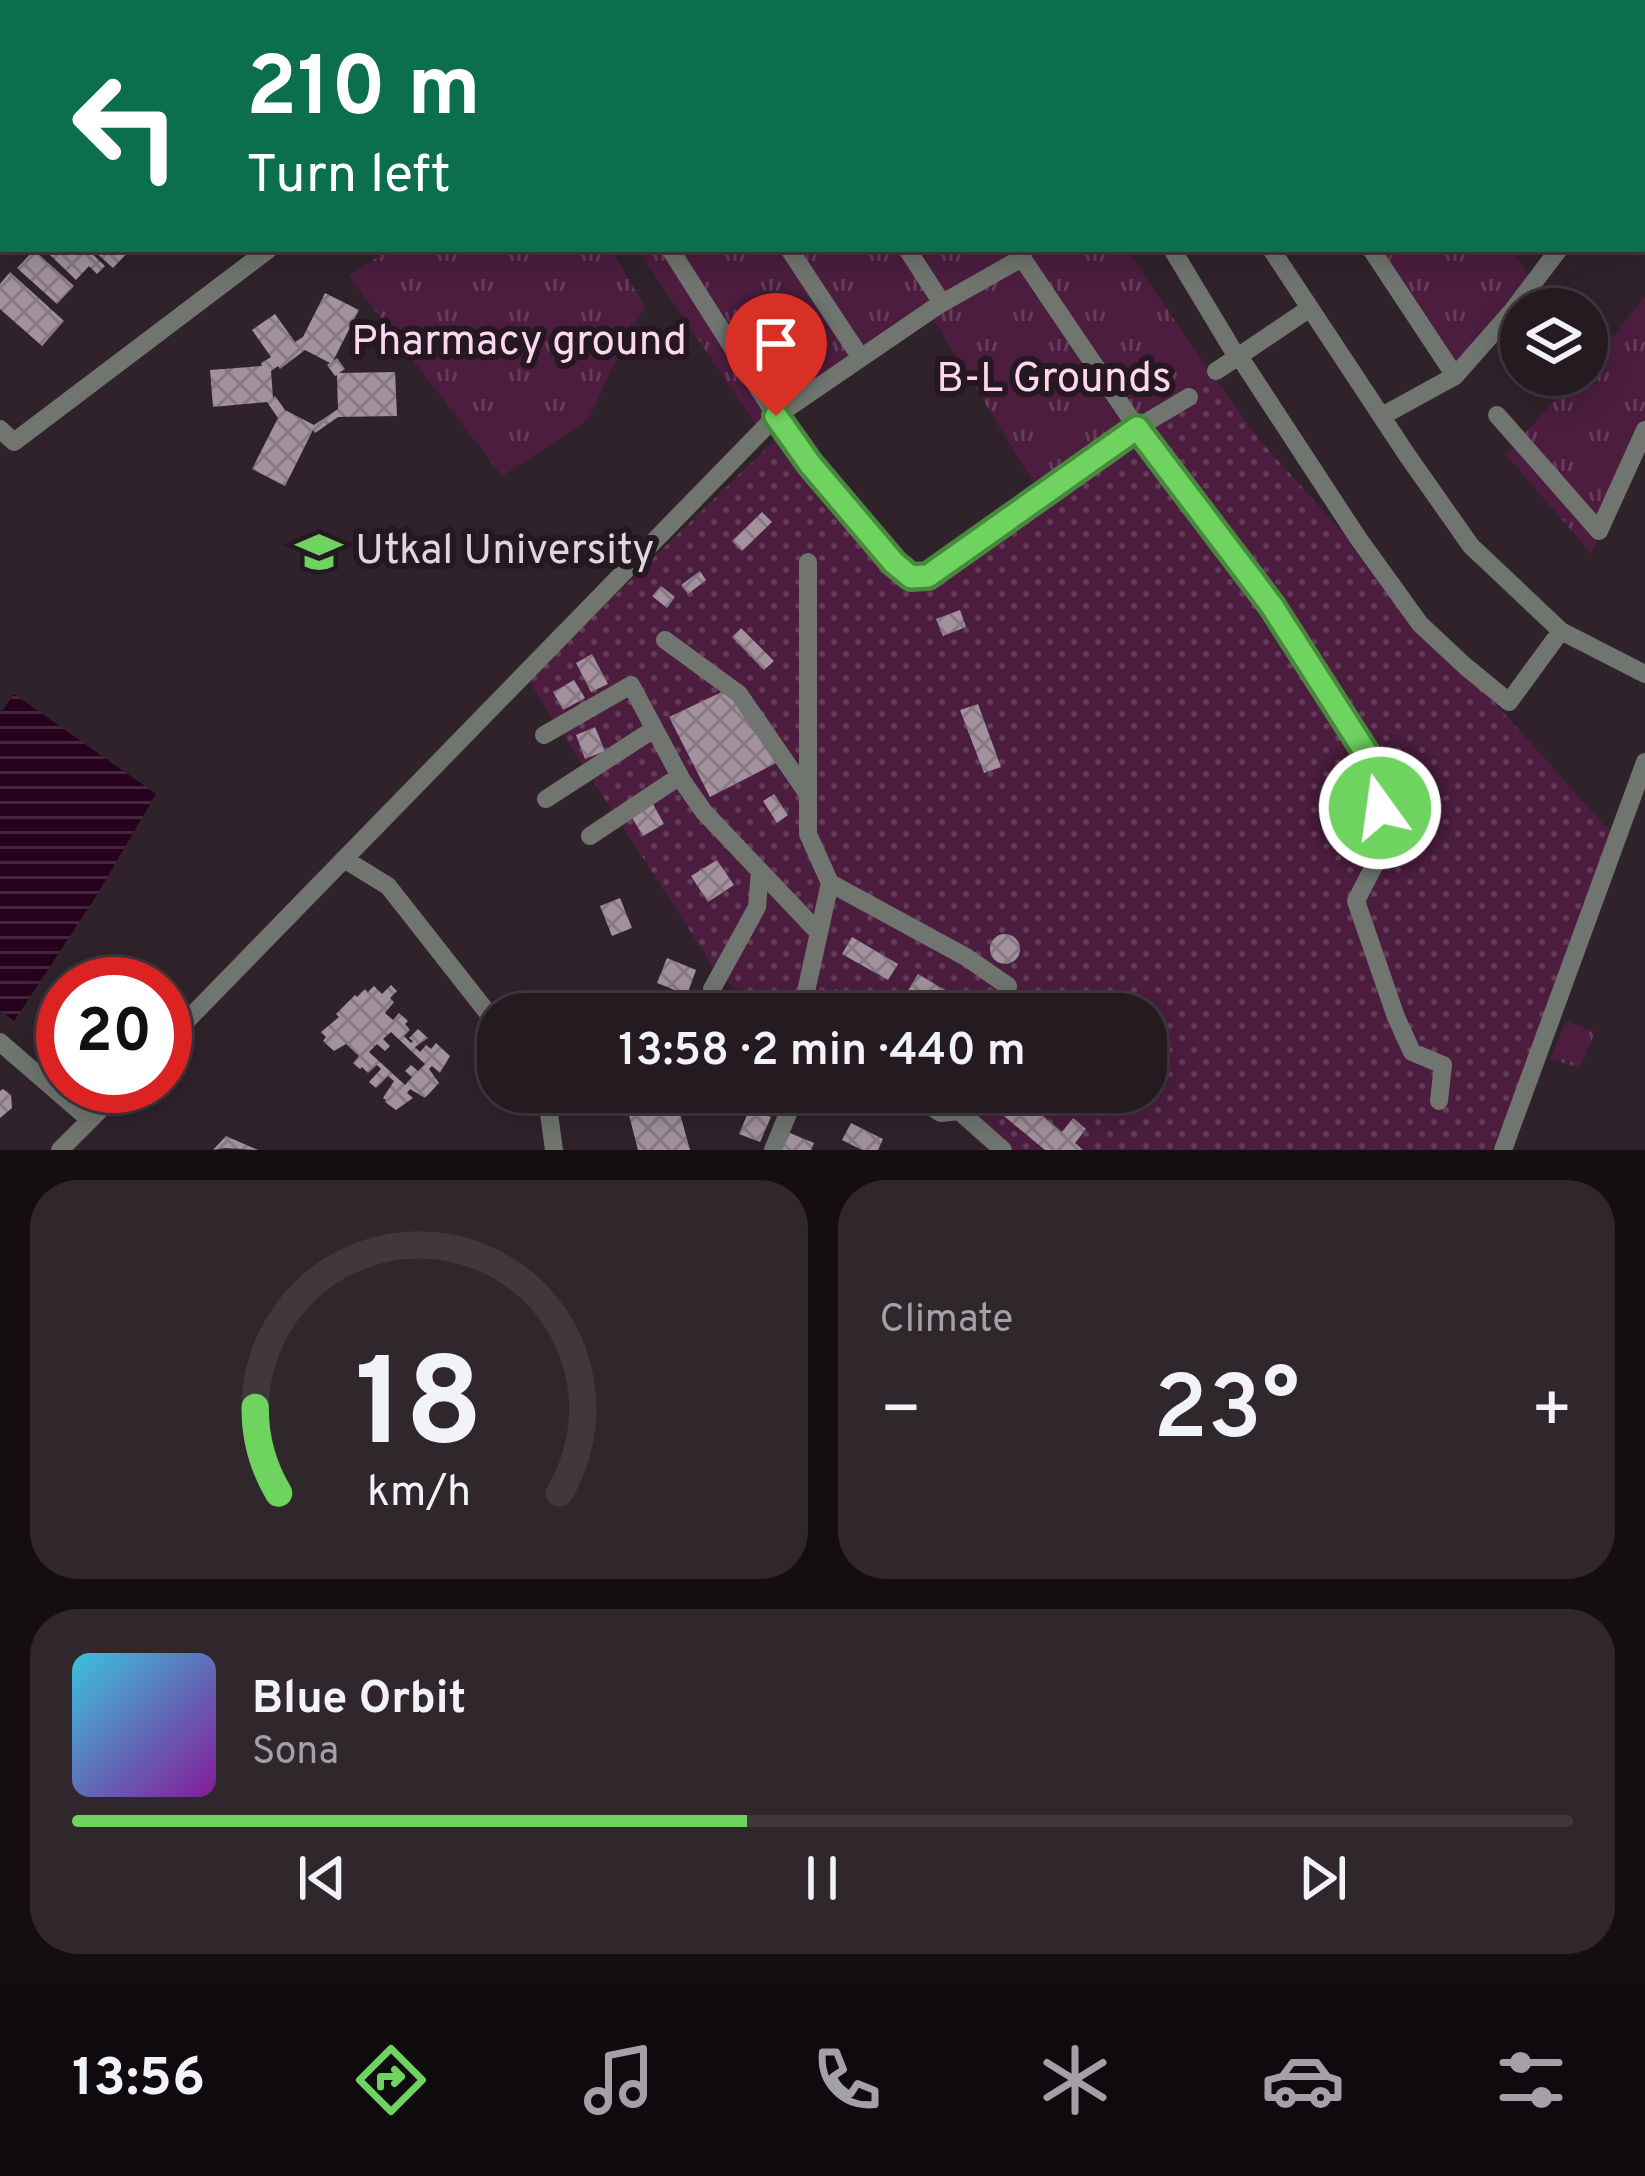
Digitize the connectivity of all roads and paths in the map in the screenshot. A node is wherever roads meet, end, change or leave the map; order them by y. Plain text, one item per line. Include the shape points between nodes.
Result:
1 (265, 252) edge
2 (672, 252) edge
3 (791, 252) edge
4 (909, 252) edge
5 (1174, 252) edge
6 (1273, 252) edge
7 (1373, 252) edge
8 (1557, 252) edge
9 (1029, 254) edge
10 (942, 303) junction
11 (1310, 308) junction
12 (1238, 356) junction
13 (861, 358) junction
14 (1216, 371) dead end
15 (1455, 376) junction
16 (1189, 397) dead end
17 (1497, 415) dead end
18 (776, 416) junction
19 (1382, 416) junction
20 (1137, 428) junction
21 (1645, 430) edge
22 (5, 441) edge
23 (808, 562) dead end
24 (1561, 631) junction
25 (665, 640) dead end
26 (1645, 674) edge
27 (654, 729) junction
28 (544, 735) dead end
29 (1645, 761) edge
30 (680, 776) junction
31 (807, 793) junction
32 (546, 799) dead end
33 (590, 836) dead end
34 (344, 859) junction
35 (760, 871) junction
36 (830, 883) junction
37 (819, 933) junction
38 (1008, 986) dead end
39 (712, 988) dead end
40 (806, 993) edge
41 (477, 999) edge
42 (192, 1015) edge
43 (0, 1042) edge
44 (1439, 1101) dead end
45 (97, 1113) edge
46 (549, 1113) edge
47 (789, 1113) edge
48 (960, 1113) edge
49 (90, 1120) junction
50 (60, 1150) edge
51 (554, 1150) edge
52 (773, 1150) edge
53 (1004, 1150) edge
54 (1503, 1150) edge

1 - 22 street
2 - 18 street
3 - 13 street
4 - 10 street
5 - 12 street
6 - 11 street
7 - 15 street
8 - 15 street
9 - 10 street
9 - 20 street
10 - 13 street
11 - 12 street
11 - 19 street
12 - 14 street
12 - 24 street via 1420,624 1465,666 1509,702
13 - 18 street
15 - 19 street
16 - 20 street
17 - 21 street via 1599,531
18 - 20 street via 911,577 928,576
18 - 34 street
19 - 24 street via 1471,546
20 - 44 street via 1272,606 1386,784 1374,832 1378,858 1356,901 1412,1052 1443,1065
23 - 31 street
24 - 26 street
25 - 31 street via 739,694
27 - 28 street via 631,685
27 - 30 street
27 - 32 street
29 - 54 street
30 - 33 street
30 - 35 street
31 - 36 street via 808,834
34 - 41 street via 388,886
34 - 42 street
35 - 37 street
35 - 39 street via 757,907
36 - 37 street
36 - 38 street
37 - 40 street
43 - 49 street
45 - 49 street
46 - 51 street
47 - 52 street
48 - 53 street
49 - 50 street

